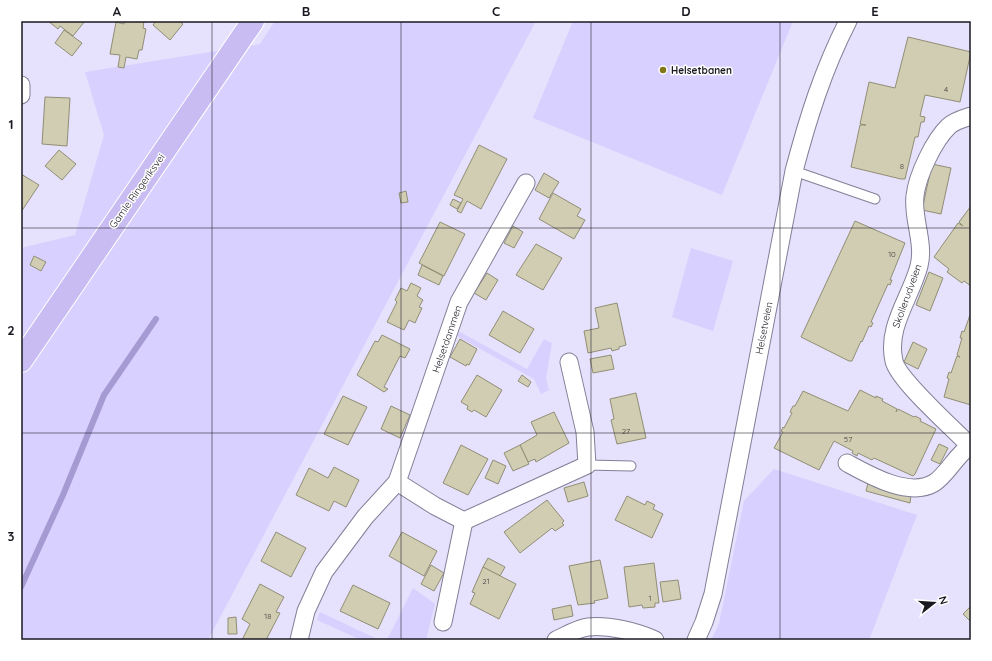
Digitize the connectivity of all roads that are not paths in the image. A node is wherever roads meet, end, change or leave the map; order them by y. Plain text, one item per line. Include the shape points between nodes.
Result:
1 (253, 21) edge
2 (848, 21) edge
3 (21, 85) edge
4 (21, 95) edge
5 (971, 116) edge
6 (794, 171) junction
7 (526, 183) dead end
8 (875, 199) dead end
9 (21, 361) edge
10 (569, 362) dead end
11 (971, 446) edge
12 (847, 463) dead end
13 (587, 465) junction
14 (631, 466) dead end
15 (397, 482) junction
16 (464, 521) junction
17 (443, 622) dead end
18 (299, 640) edge
19 (556, 640) edge
20 (655, 640) edge
21 (696, 640) edge

1 - 9 main road, Gamle Ringeriksvei
2 - 6 street, Helsetveien via 830,58 809,115
3 - 4 street
5 - 11 street, Skollerudveien via 949,125 932,148 922,172 915,196 920,264 894,331 891,347 894,362 902,377
6 - 8 lane
6 - 21 street, Helsetveien via 713,594
7 - 15 street, Helsetdammen via 459,302
10 - 13 street via 585,432
11 - 12 street, Skollerudveien via 961,452 935,482 922,487 880,480
13 - 14 lane
13 - 16 street
15 - 16 street
15 - 18 street, Helsetdammen via 366,516 324,572 306,611
16 - 17 street
19 - 20 street via 586,627 611,628

